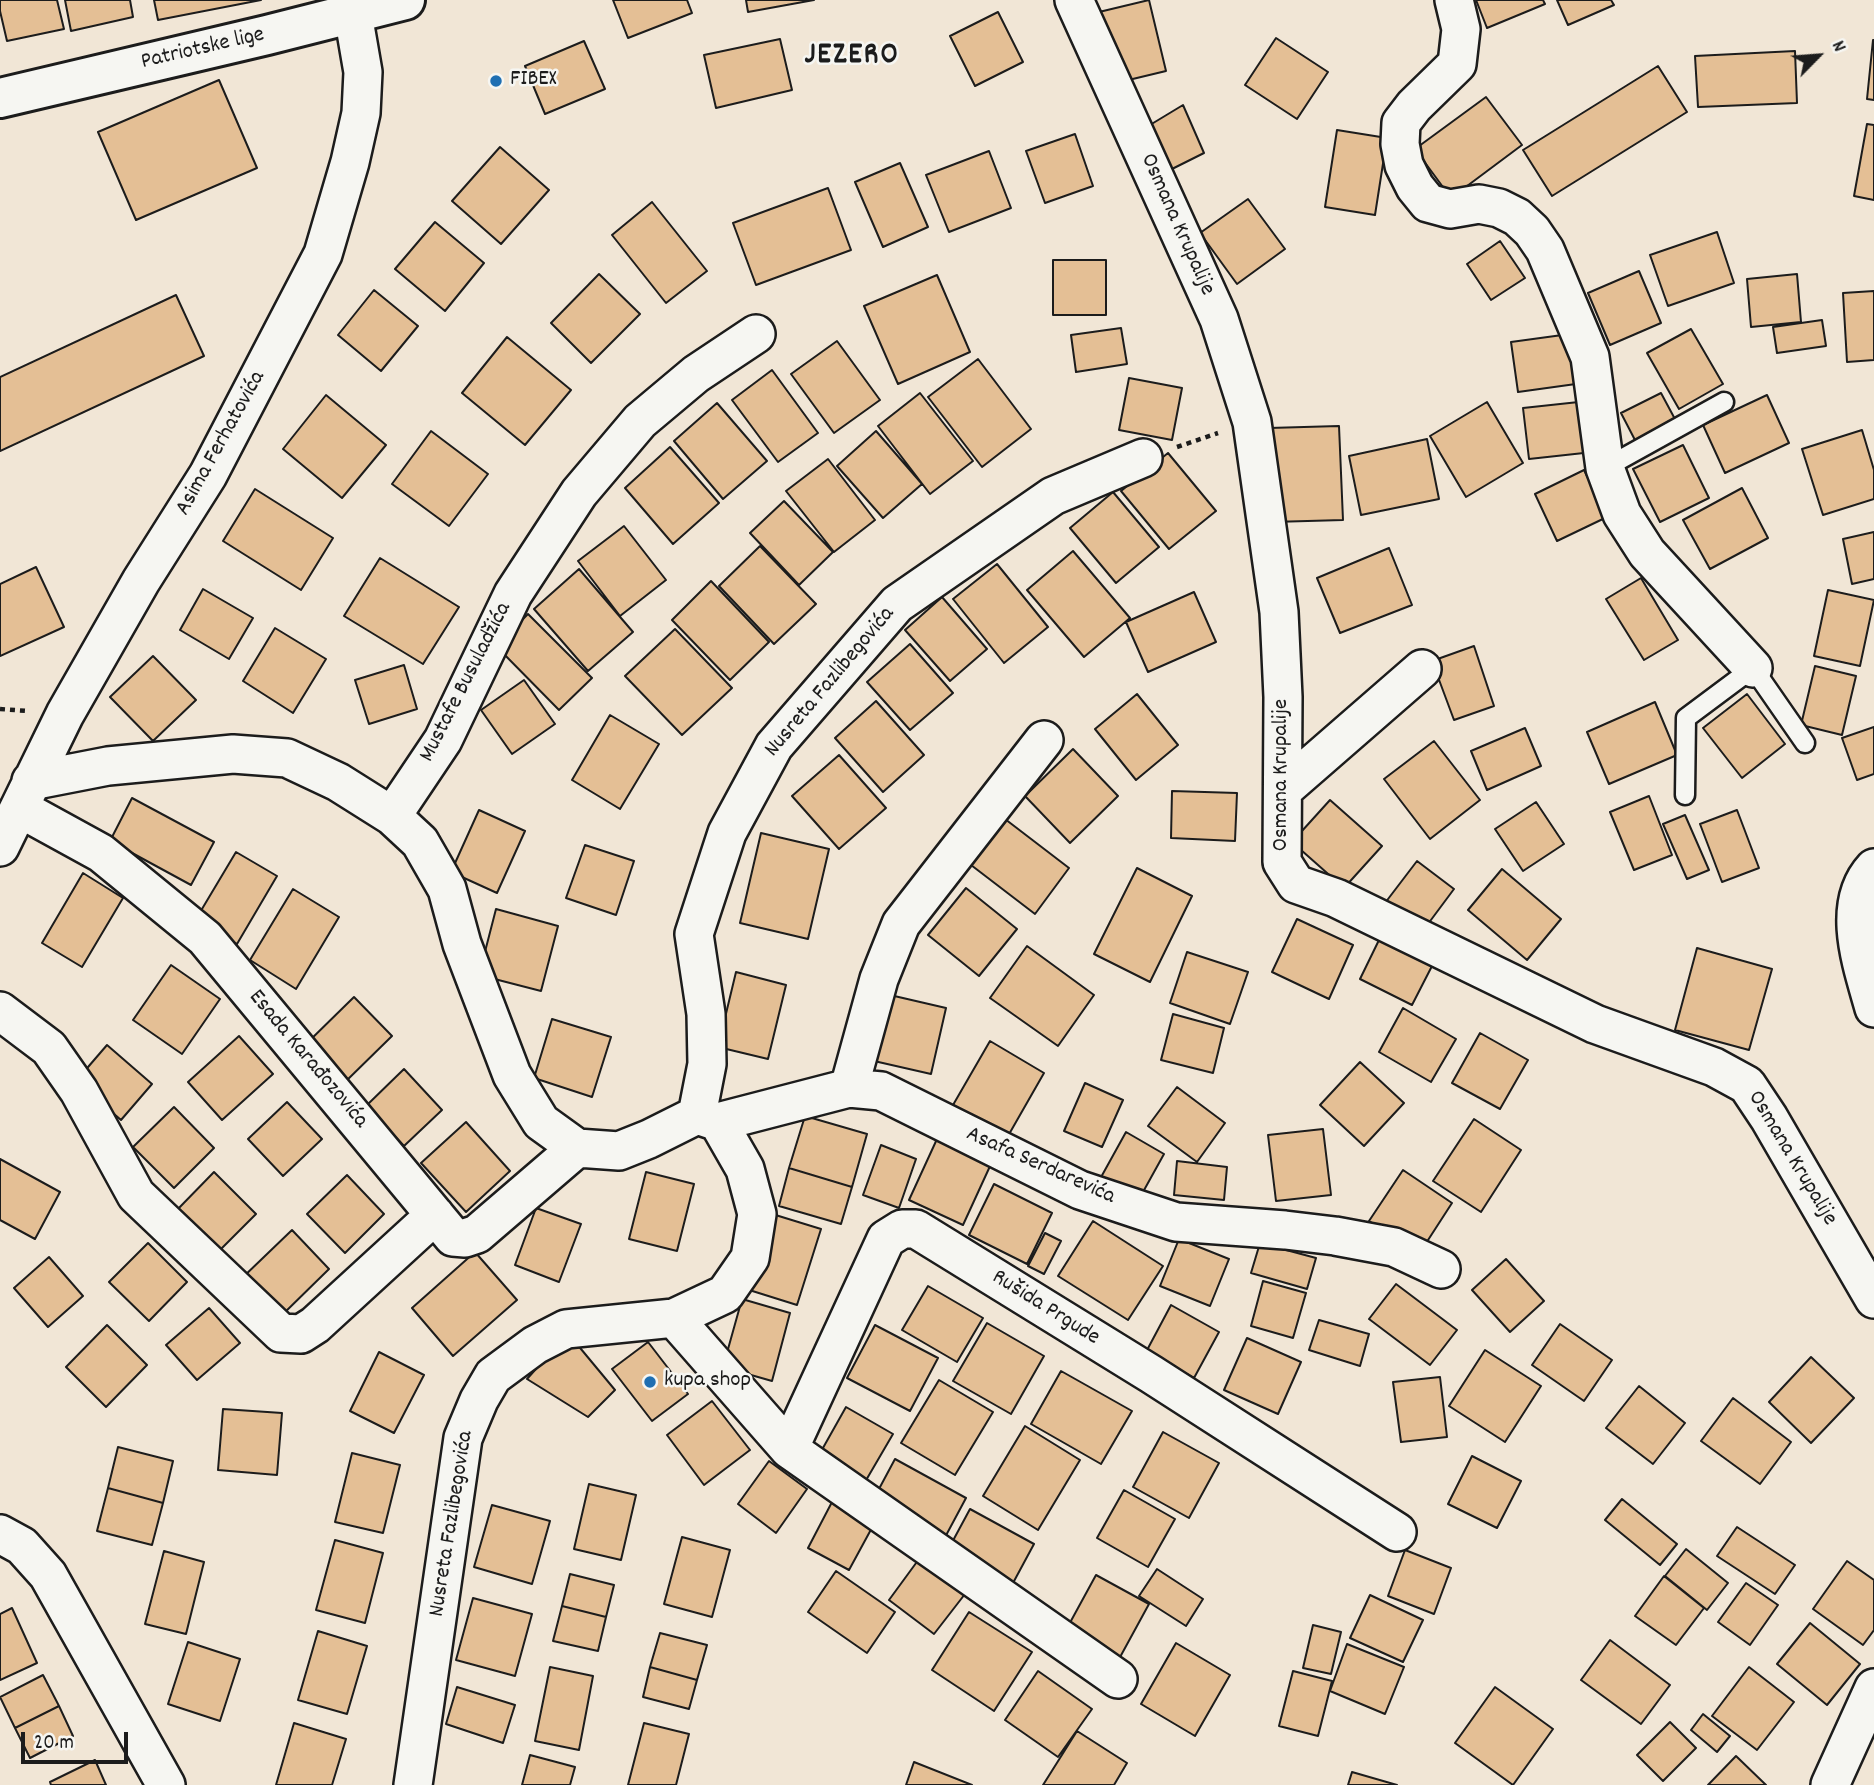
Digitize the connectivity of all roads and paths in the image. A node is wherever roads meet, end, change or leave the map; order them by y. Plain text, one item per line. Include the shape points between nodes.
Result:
1 (405, 0) edge
2 (1074, 0) edge
3 (1454, 0) edge
4 (353, 14) junction
5 (0, 98) edge
6 (756, 334) dead end
7 (1724, 402) dead end
8 (1252, 422) junction
9 (1143, 458) joint
10 (1605, 468) junction
11 (1753, 668) junction
12 (1422, 669) dead end
13 (1044, 740) dead end
14 (1805, 743) dead end
15 (1283, 790) junction
16 (25, 795) junction
17 (1685, 796) dead end
18 (392, 816) junction
19 (0, 847) edge
20 (1874, 868) edge
21 (1867, 956) edge
22 (1874, 1008) edge
23 (0, 1011) edge
24 (849, 1088) junction
25 (707, 1119) junction
26 (577, 1148) junction
27 (435, 1215) junction
28 (1441, 1269) dead end
29 (1874, 1299) edge
30 (674, 1318) junction
31 (789, 1450) junction
32 (1397, 1532) dead end
33 (0, 1534) edge
34 (1118, 1679) dead end
35 (1872, 1699) edge
36 (166, 1785) edge
37 (413, 1785) edge
38 (1830, 1785) edge

1 - 4 street, Patriotske lige
2 - 8 street, Osmana Krupalije via 1219,319
3 - 10 street via 1461,29 1457,64 1401,122 1404,165 1428,202 1450,209 1479,204 1499,208 1517,217 1545,250 1590,358
4 - 5 street, Patriotske lige
4 - 16 street, Asima Ferhatovića via 363,72 361,113 323,254 208,475 141,580 65,713
6 - 18 street, Mustafe Busuladžića via 696,374 640,421 579,493 513,594 443,740
7 - 10 lane
8 - 9 path
8 - 15 street, Osmana Krupalije via 1279,612
9 - 25 street, Nusreta Fazlibegovića via 1053,496 897,604 774,746 727,833 694,934 706,1014
10 - 11 street via 1622,514 1647,553
11 - 14 lane
11 - 17 lane via 1686,718
12 - 15 street
13 - 24 street via 901,924 879,979
15 - 29 street, Osmana Krupalije via 1282,862 1296,884 1336,898 1595,1024 1714,1067 1747,1085
16 - 18 street via 108,766 233,754 287,758 338,782
16 - 19 street, Asima Ferhatovića
16 - 27 street, Esada Karađozovića via 205,938
18 - 26 street via 420,842 447,889 512,1075 541,1122
20 - 21 street via 1866,876 1854,919
21 - 22 street
23 - 27 street via 49,1048 79,1091 136,1195 281,1333 301,1334 315,1325
24 - 25 street, Asafa Serdarevića
24 - 28 street, Asafa Serdarevića via 881,1091 1080,1190 1176,1222 1335,1236 1394,1247
25 - 26 street via 619,1151
25 - 30 street, Nusreta Fazlibegovića via 745,1169 757,1214 750,1258 725,1294
26 - 27 street, Esada Karađozovića via 477,1234 453,1237
30 - 31 street
30 - 37 street, Nusreta Fazlibegovića via 565,1329 534,1345 493,1376 479,1400 463,1438
31 - 32 street, Rušida Prgude via 886,1239 902,1229 916,1229
31 - 34 street
33 - 36 street via 22,1546 48,1575
35 - 38 street

